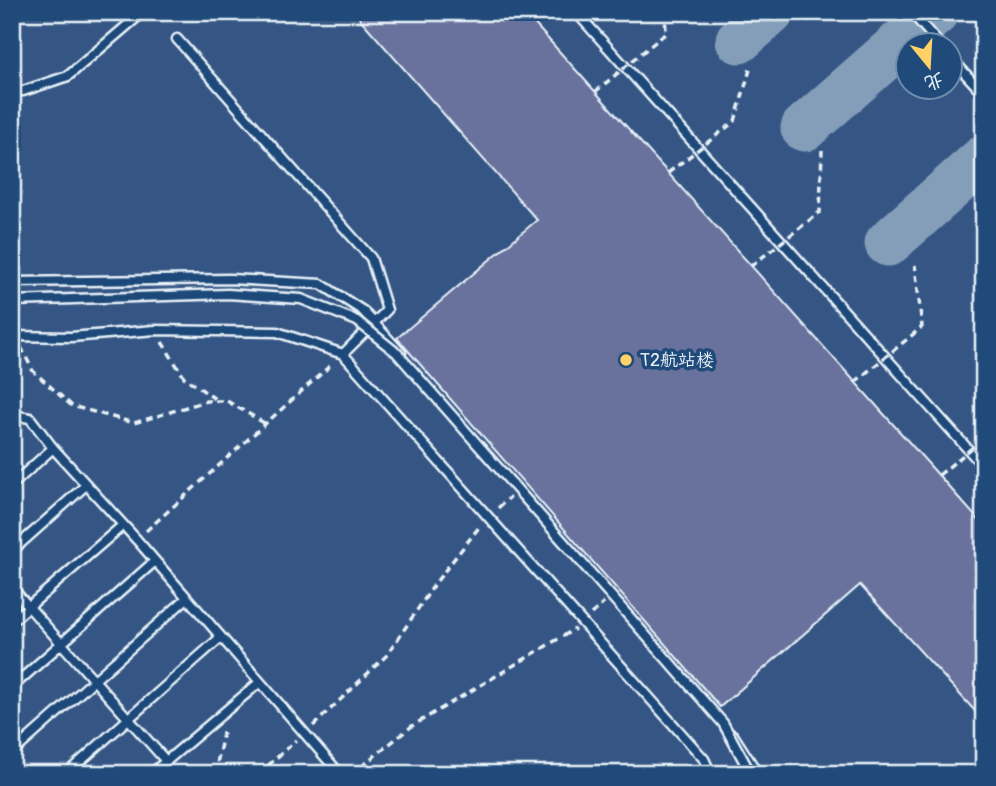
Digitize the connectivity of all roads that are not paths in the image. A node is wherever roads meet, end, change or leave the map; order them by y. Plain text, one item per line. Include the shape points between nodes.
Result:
1 (143, 12) edge
2 (576, 12) edge
3 (911, 12) edge
4 (929, 32) edge
5 (177, 38) dead end
6 (964, 72) edge
7 (12, 92) edge
8 (984, 94) edge
9 (12, 282) edge
10 (12, 301) edge
11 (14, 336) edge
12 (343, 354) junction
13 (12, 415) edge
14 (53, 448) junction
15 (984, 467) edge
16 (12, 485) edge
17 (86, 485) junction
18 (123, 525) junction
19 (12, 551) edge
20 (155, 561) junction
21 (12, 589) edge
22 (187, 598) junction
23 (12, 621) edge
24 (221, 637) junction
25 (260, 682) junction
26 (12, 687) edge
27 (12, 753) edge
28 (166, 761) junction
29 (66, 774) edge
30 (151, 774) edge
31 (340, 774) edge
32 (711, 774) edge
33 (751, 774) edge
34 (758, 774) edge

1 - 7 lane via 68,76
2 - 15 lane
3 - 4 lane
5 - 12 lane via 371,258 387,310
6 - 8 lane
9 - 34 lane via 230,279 321,284 363,311 720,714
10 - 33 lane, bridge via 228,294 301,299 357,321 397,353 723,723
11 - 12 lane via 155,330 276,332
12 - 32 lane via 705,758
13 - 14 lane via 30,418
14 - 16 lane
14 - 17 lane
17 - 18 lane
17 - 19 lane
18 - 20 lane
18 - 23 lane
20 - 22 lane
20 - 26 lane
21 - 28 lane
22 - 24 lane
22 - 27 lane
24 - 25 lane
24 - 29 lane
25 - 28 lane
25 - 31 lane
28 - 30 lane

